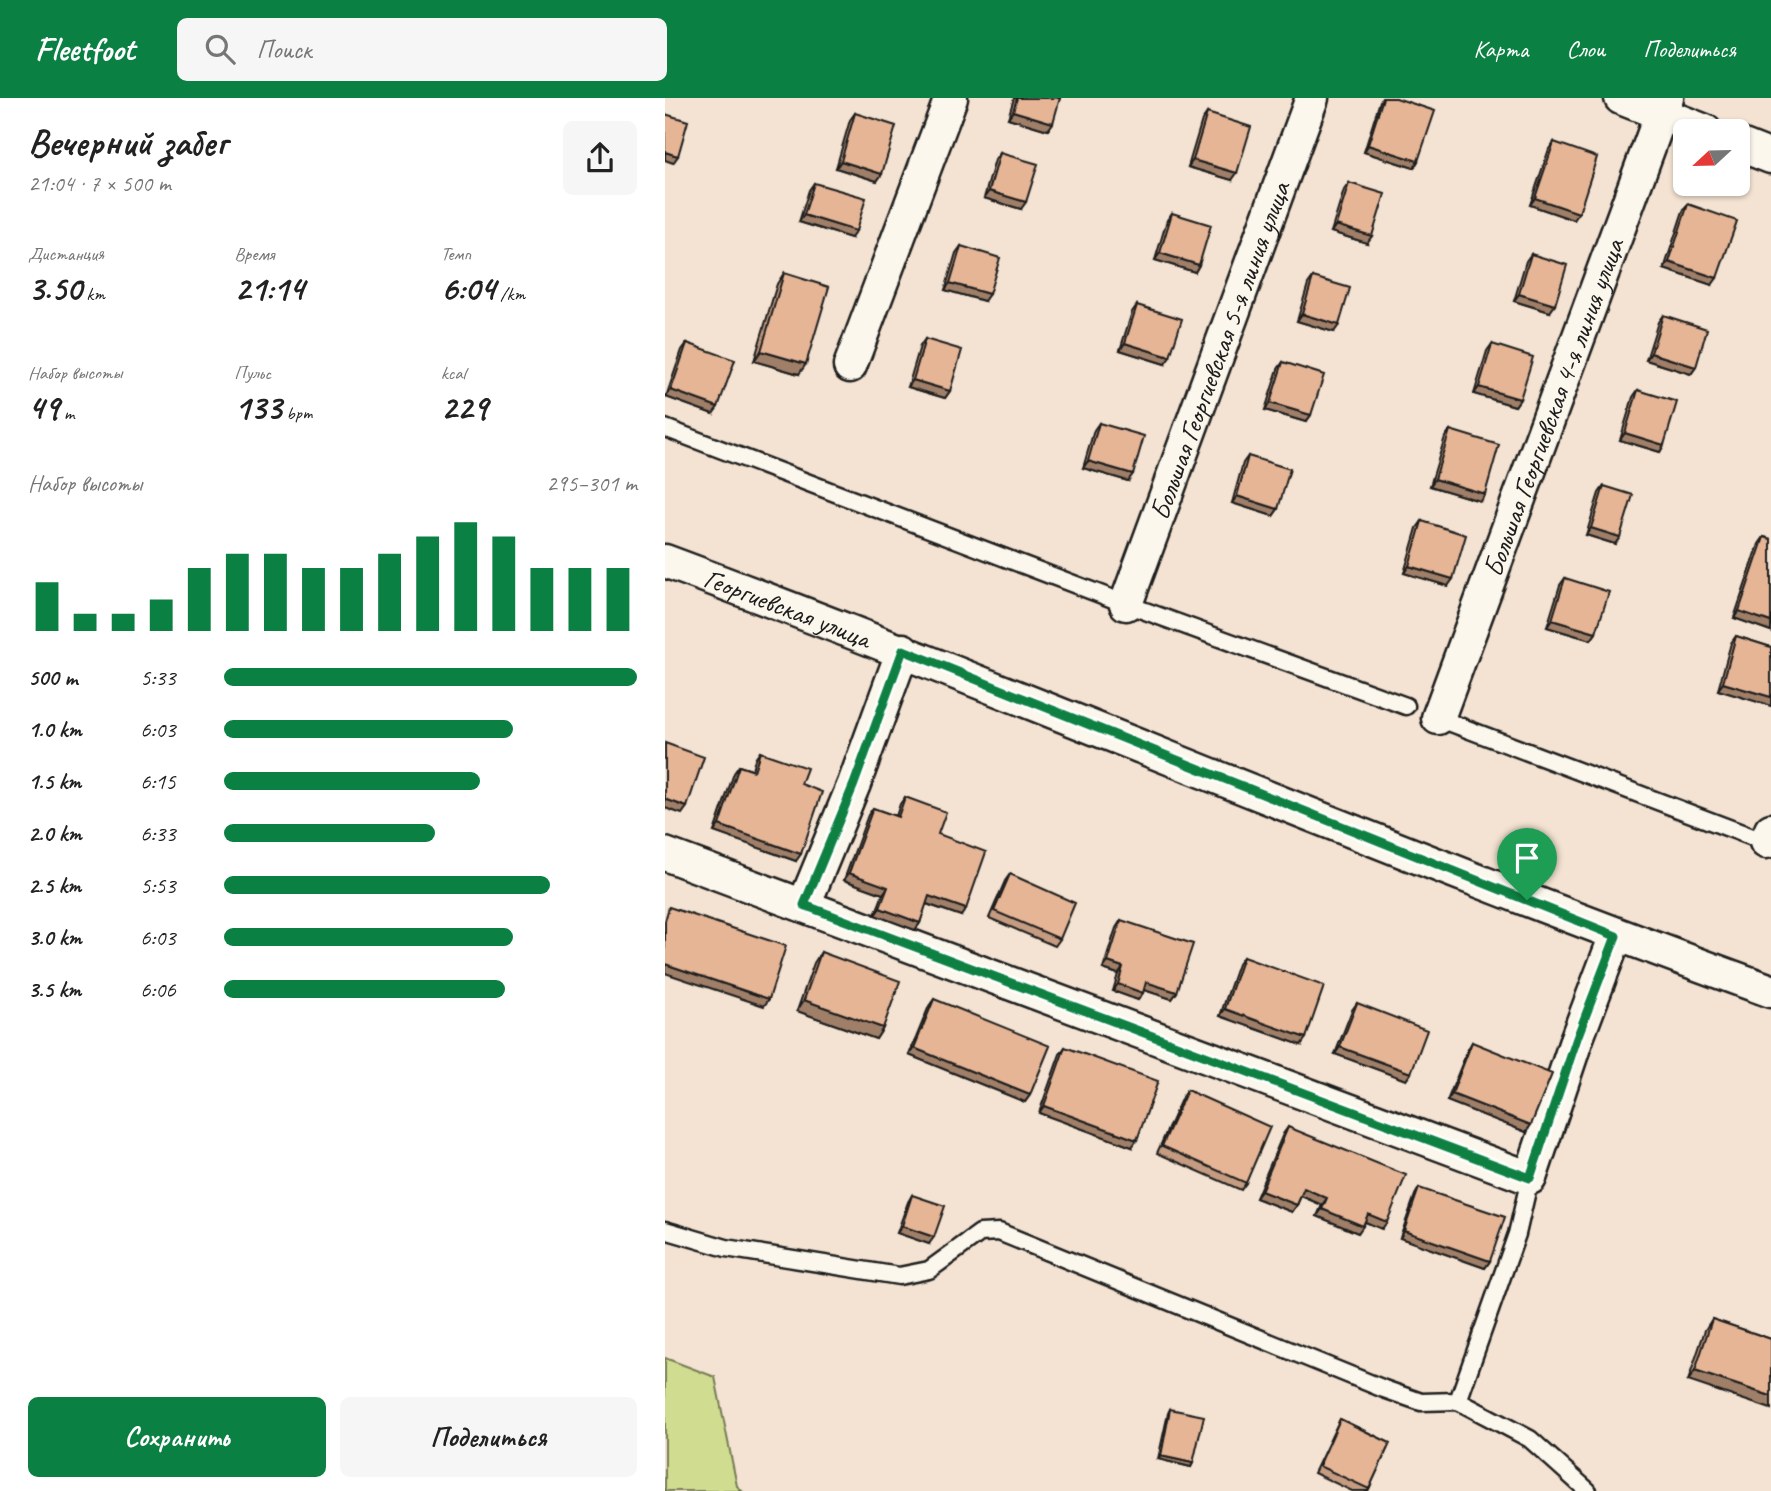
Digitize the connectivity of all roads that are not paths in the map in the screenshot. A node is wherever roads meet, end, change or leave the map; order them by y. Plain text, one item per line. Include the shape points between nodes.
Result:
1 (951, 98) edge
2 (1312, 98) edge
3 (1621, 98) edge
4 (1664, 106) edge
5 (1685, 119) edge
6 (1750, 149) edge
7 (1771, 158) edge
8 (850, 366) dead end
9 (665, 428) edge
10 (665, 561) edge
11 (1126, 604) junction
12 (903, 650) junction
13 (1406, 706) dead end
14 (1438, 718) joint
15 (1769, 839) edge
16 (665, 854) edge
17 (804, 905) junction
18 (1616, 936) junction
19 (1771, 992) edge
20 (1530, 1178) junction
21 (665, 1230) edge
22 (1458, 1401) junction
23 (1588, 1491) edge

1 - 8 street
2 - 11 street, Большая Георгиевская 5-я линия улица
3 - 4 street
4 - 5 street
4 - 14 street, Большая Георгиевская 4-я линия улица
6 - 7 street
9 - 11 lane
10 - 12 street, Георгиевская улица
11 - 13 lane
12 - 17 street
12 - 18 street, Георгиевская улица
14 - 15 lane
16 - 17 street
17 - 20 street
18 - 19 street, Георгиевская улица
18 - 20 street
20 - 22 lane via 1517,1234
21 - 22 lane via 726,1248 899,1276 929,1270 980,1233 999,1232 1384,1389 1421,1402
22 - 23 lane via 1529,1438

